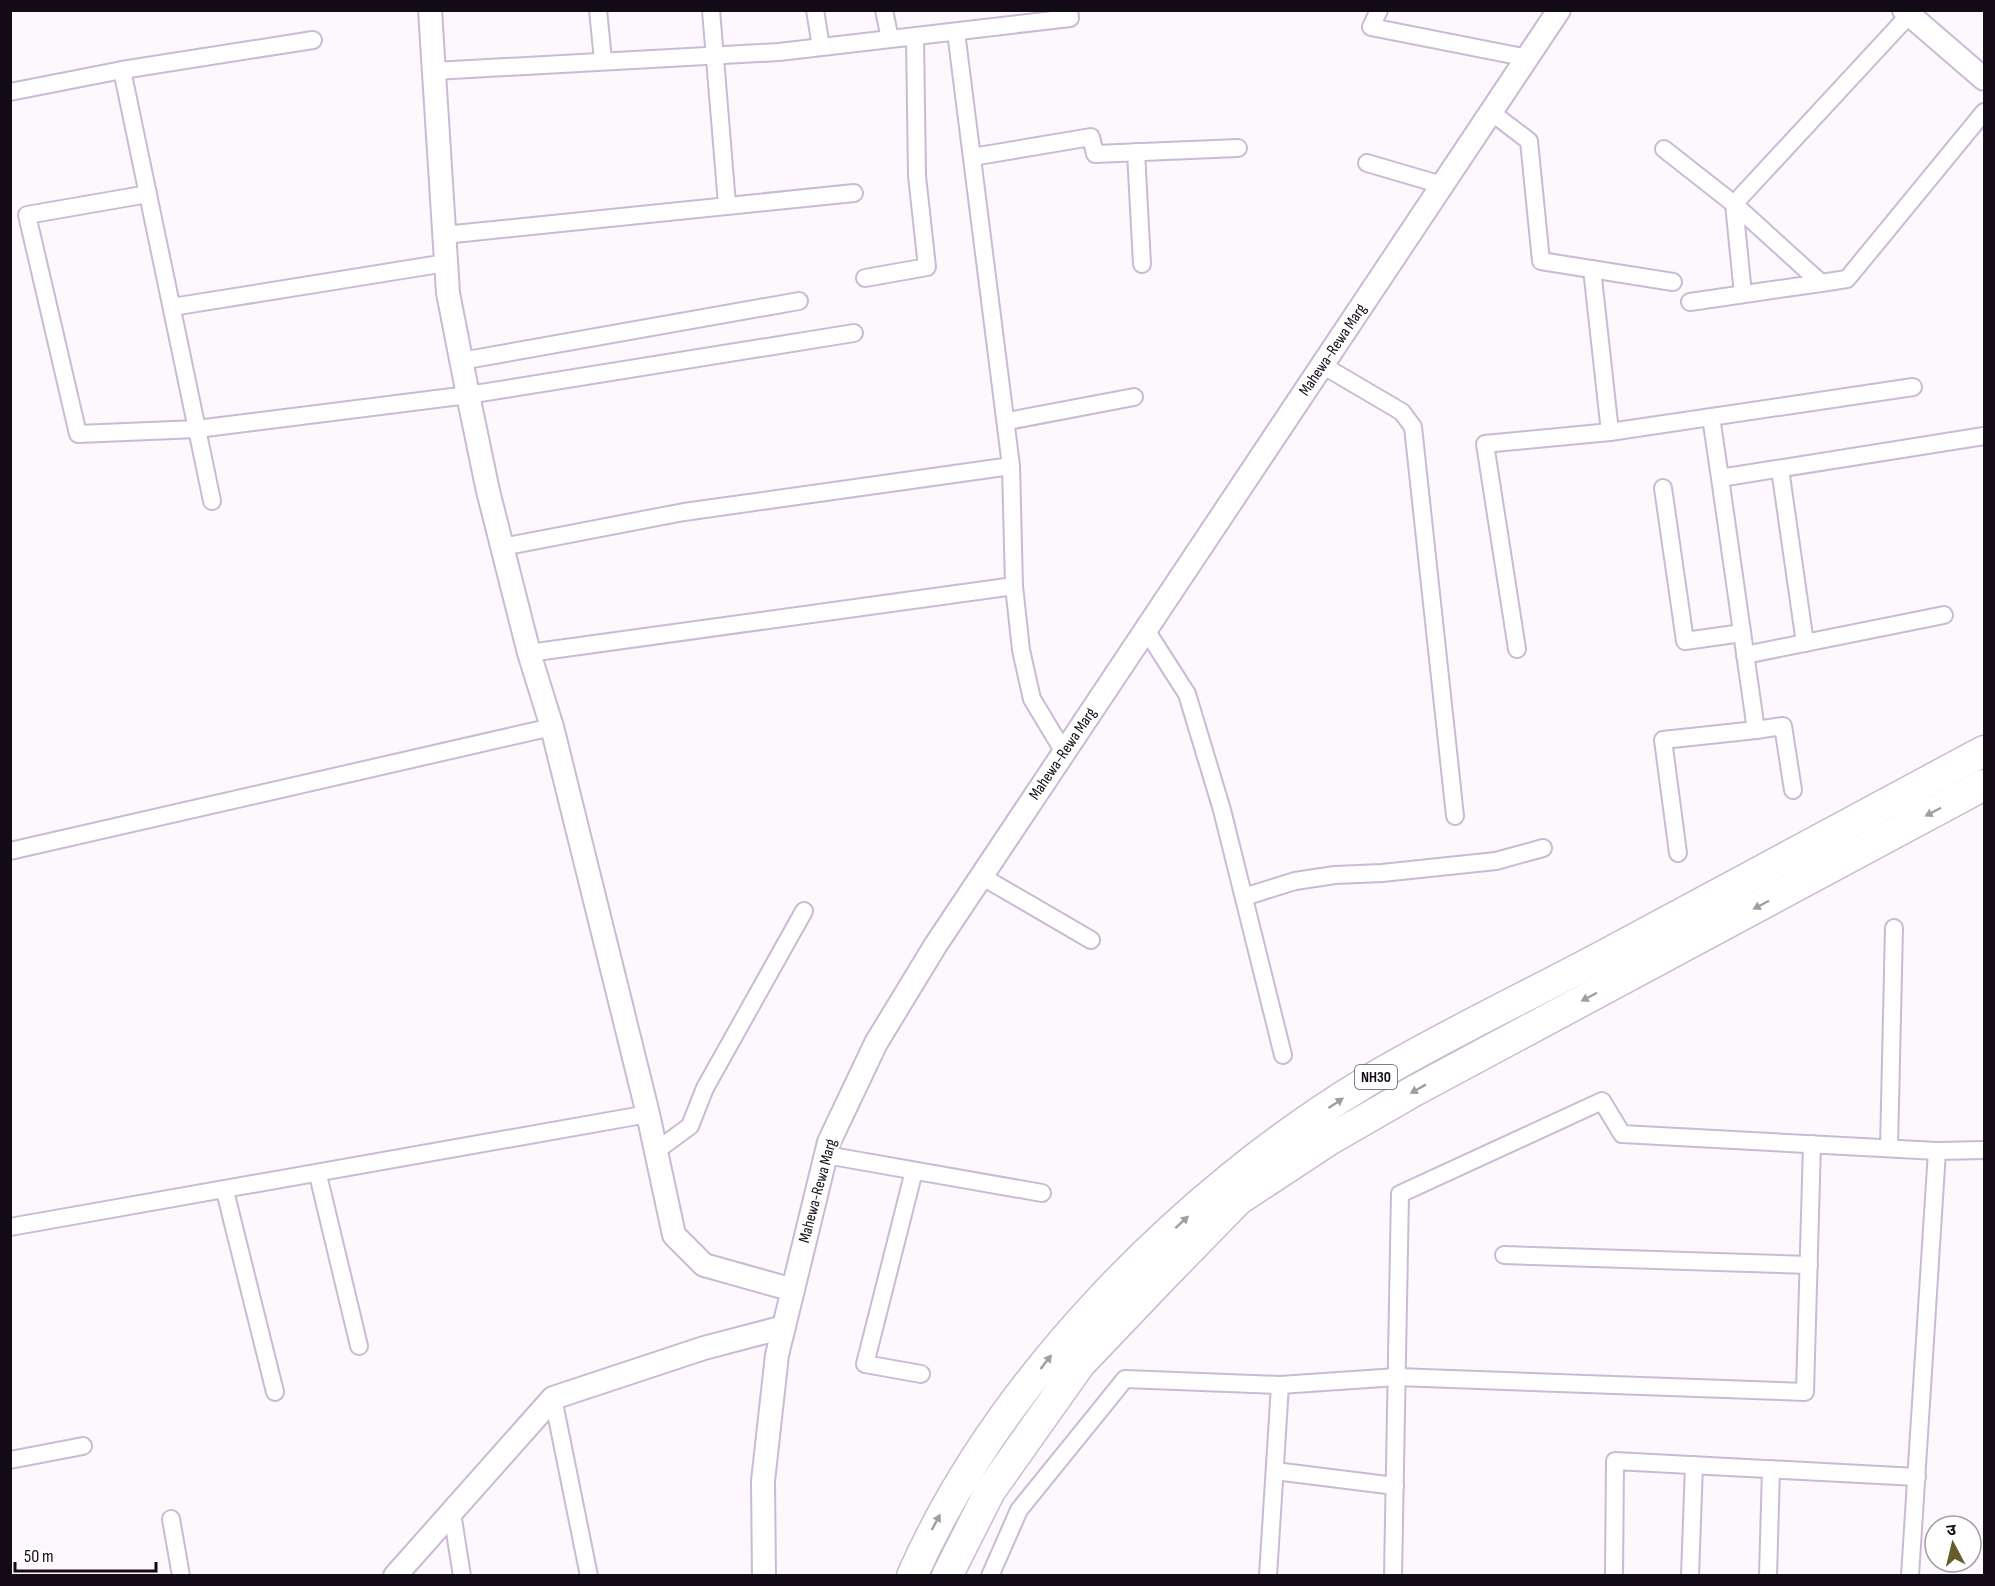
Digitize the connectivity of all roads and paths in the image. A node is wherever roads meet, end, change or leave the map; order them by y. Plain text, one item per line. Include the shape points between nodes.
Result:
1 (430, 10) edge
2 (598, 10) edge
3 (711, 10) edge
4 (815, 10) edge
5 (884, 10) edge
6 (1069, 10) edge
7 (1379, 10) edge
8 (1559, 10) edge
9 (1906, 13) edge
10 (956, 32) junction
11 (915, 37) junction
12 (890, 39) junction
13 (313, 40) dead end
14 (821, 47) junction
15 (716, 53) junction
16 (1528, 58) junction
17 (603, 60) junction
18 (122, 70) junction
19 (434, 71) junction
20 (1984, 79) edge
21 (10, 92) edge
22 (1491, 112) junction
23 (1984, 112) edge
24 (1238, 148) dead end
25 (1664, 149) dead end
26 (1136, 152) junction
27 (972, 158) junction
28 (1367, 163) dead end
29 (1443, 185) junction
30 (854, 193) dead end
31 (148, 194) junction
32 (727, 204) junction
33 (1734, 204) junction
34 (444, 235) junction
35 (446, 263) junction
36 (1142, 264) dead end
37 (1592, 269) junction
38 (865, 278) dead end
39 (1673, 282) dead end
40 (1821, 283) junction
41 (1743, 294) junction
42 (799, 301) dead end
43 (1690, 302) dead end
44 (172, 307) junction
45 (854, 333) dead end
46 (461, 361) junction
47 (1322, 365) junction
48 (1913, 387) dead end
49 (468, 395) junction
50 (1134, 397) dead end
51 (1711, 417) junction
52 (1008, 421) junction
53 (197, 429) junction
54 (1610, 432) junction
55 (1984, 436) edge
56 (1011, 466) junction
57 (1780, 469) junction
58 (1720, 478) junction
59 (1663, 488) dead end
60 (212, 501) dead end
61 (502, 547) junction
62 (1014, 586) junction
63 (1944, 615) dead end
64 (1146, 630) junction
65 (1742, 633) junction
66 (1804, 643) junction
67 (1517, 649) dead end
68 (529, 653) junction
69 (1745, 655) junction
70 (552, 727) junction
71 (1756, 730) junction
72 (1984, 751) edge
73 (1064, 752) junction
74 (1984, 785) edge
75 (1793, 790) dead end
76 (1455, 816) dead end
77 (1543, 848) dead end
78 (10, 850) edge
79 (1678, 853) dead end
80 (981, 876) junction
81 (1244, 897) junction
82 (804, 911) dead end
83 (1894, 928) dead end
84 (1091, 939) dead end
85 (1282, 1055) dead end
86 (648, 1114) junction
87 (1812, 1144) junction
88 (1889, 1148) junction
89 (1984, 1150) edge
90 (656, 1151) junction
91 (1937, 1151) junction
92 (826, 1155) junction
93 (914, 1171) junction
94 (318, 1174) junction
95 (225, 1191) junction
96 (1042, 1193) dead end
97 (10, 1227) edge
98 (1504, 1255) dead end
99 (1809, 1265) junction
100 (793, 1290) junction
101 (784, 1327) junction
102 (359, 1346) dead end
103 (921, 1374) dead end
104 (1397, 1377) junction
105 (1280, 1385) junction
106 (275, 1392) dead end
107 (553, 1398) junction
108 (83, 1446) dead end
109 (10, 1460) edge
110 (1694, 1465) junction
111 (1771, 1469) junction
112 (1275, 1471) junction
113 (1917, 1477) junction
114 (1395, 1486) junction
115 (452, 1513) junction
116 (171, 1519) dead end
117 (181, 1575) edge
118 (395, 1575) edge
119 (462, 1575) edge
120 (589, 1575) edge
121 (764, 1575) edge
122 (912, 1575) edge
123 (947, 1575) edge
124 (990, 1575) edge
125 (1268, 1575) edge
126 (1393, 1575) edge
127 (1614, 1575) edge
128 (1690, 1575) edge
129 (1768, 1575) edge
130 (1910, 1575) edge

1 - 19 street
2 - 17 street
3 - 15 street
4 - 14 street
5 - 12 street
6 - 10 street via 1071,18
7 - 16 street via 1371,27
8 - 16 street, Mahewa-Rewa Marg
9 - 20 street
9 - 33 street
10 - 11 street
10 - 27 street
11 - 12 street
11 - 38 street via 917,176 927,267
12 - 14 street
13 - 18 street
14 - 15 street
15 - 17 street
15 - 32 street
16 - 22 street, Mahewa-Rewa Marg
17 - 19 street
18 - 21 street
18 - 31 street
19 - 34 street
22 - 29 street, Mahewa-Rewa Marg
22 - 37 street via 1529,141 1540,261
23 - 40 street via 1847,279
24 - 26 street
25 - 33 street
26 - 27 street via 1095,154 1091,137
26 - 36 street
27 - 52 street
28 - 29 street
29 - 47 street, Mahewa-Rewa Marg
30 - 32 street
31 - 44 street
31 - 53 street via 27,215 78,434
32 - 34 street
33 - 40 street
33 - 41 street
34 - 35 street
35 - 44 street
35 - 46 street
37 - 39 street
37 - 54 street
40 - 41 street
41 - 43 street
42 - 46 street
44 - 53 street
45 - 49 street
46 - 49 street
47 - 64 street, Mahewa-Rewa Marg
47 - 76 street via 1402,412 1413,427
48 - 51 street
49 - 53 street
49 - 61 street
50 - 52 street
51 - 54 street
51 - 58 street
52 - 56 street
53 - 60 street
54 - 67 street via 1485,444
55 - 57 street
56 - 61 street via 684,512
56 - 62 street
57 - 58 street
57 - 66 street
58 - 65 street
59 - 65 street via 1685,641
61 - 68 street
62 - 68 street
62 - 73 street via 1021,650 1032,699
63 - 66 street
64 - 73 street, Mahewa-Rewa Marg
64 - 81 street via 1187,694
65 - 69 street
66 - 69 street
68 - 70 street
69 - 71 street
70 - 78 street
70 - 86 street
71 - 75 street via 1783,726
71 - 79 street via 1663,740
122 -> 72 highway, NH30 via 935,1522 990,1433 1067,1336 1154,1247 1249,1163 1366,1083
73 - 80 street, Mahewa-Rewa Marg
74 -> 123 highway, NH30 via 1414,1091 1329,1140 1239,1200 1080,1364 990,1491
77 - 81 street via 1496,861 1305,880
80 - 84 street
80 - 92 street, Mahewa-Rewa Marg via 876,1043
81 - 85 street
82 - 90 street via 705,1088 690,1126
83 - 88 street
86 - 90 street
86 - 94 street
87 - 88 street
87 - 99 street
87 - 104 street via 1622,1134 1602,1101 1400,1194
88 - 91 street
89 - 91 street
90 - 100 street via 674,1235 704,1265
91 - 113 street
92 - 93 street
92 - 100 street, Mahewa-Rewa Marg
93 - 96 street
93 - 103 street via 866,1364
94 - 95 street
94 - 102 street
95 - 97 street
95 - 106 street
98 - 99 street
99 - 104 street via 1805,1392
100 - 101 street, Mahewa-Rewa Marg
101 - 107 street via 704,1348
101 - 121 street, Mahewa-Rewa Marg via 777,1355 763,1481
104 - 105 street
104 - 114 street
105 - 112 street
105 - 124 street via 1125,1379 1019,1510
107 - 115 street
107 - 120 street
108 - 109 street
110 - 111 street
110 - 127 street via 1615,1461
110 - 128 street
111 - 113 street
111 - 129 street
112 - 114 street
112 - 125 street
113 - 130 street
114 - 126 street
115 - 118 street
115 - 119 street
116 - 117 street

